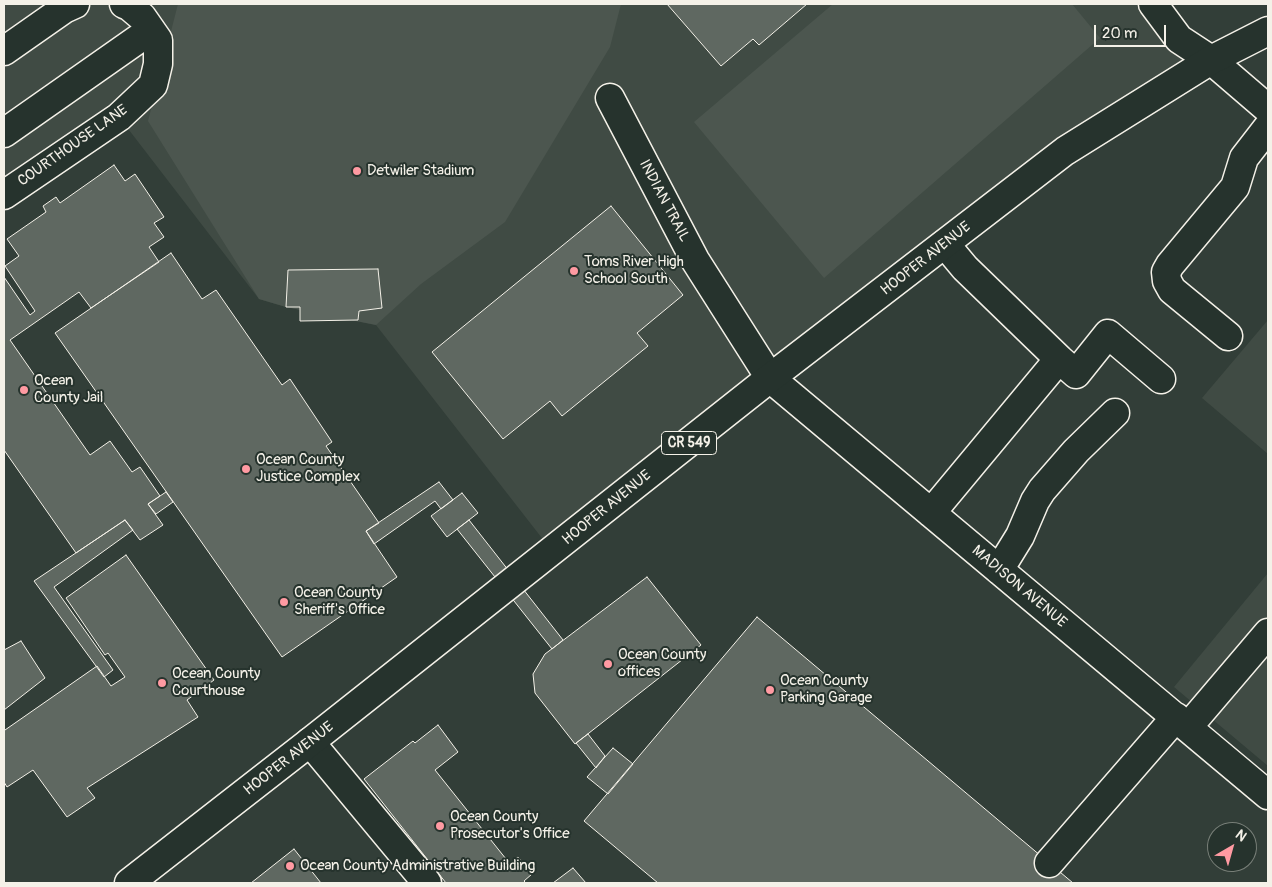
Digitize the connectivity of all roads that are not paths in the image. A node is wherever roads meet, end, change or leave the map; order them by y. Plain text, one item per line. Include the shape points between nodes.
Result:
1 (75, 4) edge
2 (1153, 4) edge
3 (139, 17) edge
4 (1268, 31) edge
5 (4, 51) edge
6 (1211, 60) junction
7 (610, 98) dead end
8 (1268, 109) edge
9 (1268, 126) edge
10 (4, 133) edge
11 (4, 195) edge
12 (945, 244) junction
13 (1228, 336) dead end
14 (1059, 360) junction
15 (770, 378) junction
16 (1161, 379) dead end
17 (1115, 413) dead end
18 (931, 513) junction
19 (999, 570) junction
20 (1268, 632) edge
21 (1182, 722) junction
22 (310, 742) junction
23 (1268, 795) edge
24 (1049, 863) dead end
25 (129, 883) edge
26 (427, 883) edge

1 - 5 main road
2 - 6 main road via 1179,40
3 - 10 main road
3 - 11 main road, COURTHOUSE LANE via 158,40 158,64 153,85 119,116
4 - 6 main road, HOOPER AVENUE / CR 549
6 - 8 main road
6 - 12 main road, HOOPER AVENUE / CR 549 via 1065,151
7 - 15 main road, INDIAN TRAIL via 695,260
9 - 13 main road via 1244,158 1234,187 1166,272 1172,290
12 - 14 main road via 964,268
12 - 15 main road, HOOPER AVENUE / CR 549
14 - 16 main road via 1076,374 1108,334
14 - 18 main road
15 - 18 main road, MADISON AVENUE
15 - 22 main road, HOOPER AVENUE / CR 549
17 - 19 main road via 1046,484
18 - 19 main road, MADISON AVENUE
19 - 21 main road, MADISON AVENUE
20 - 21 main road
21 - 23 main road, MADISON AVENUE
21 - 24 main road
22 - 25 main road, HOOPER AVENUE / CR 549
22 - 26 main road

